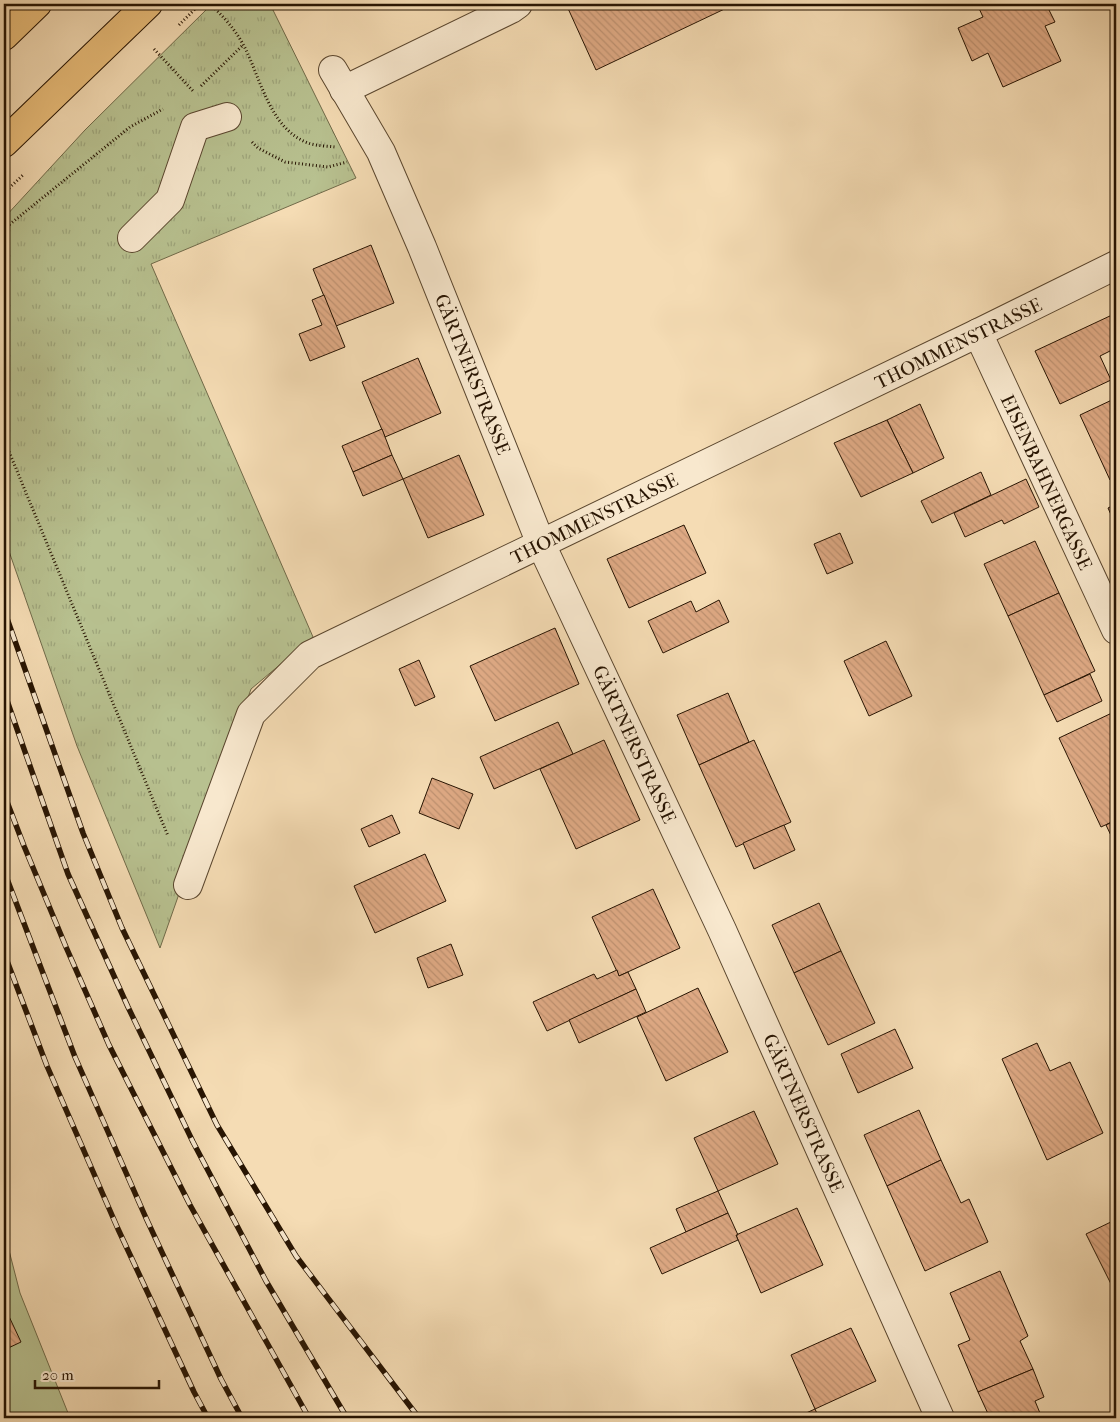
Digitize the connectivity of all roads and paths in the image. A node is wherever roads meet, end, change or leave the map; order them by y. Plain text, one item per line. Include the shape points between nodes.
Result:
1 (37, 4) edge
2 (148, 4) edge
3 (210, 4) edge
4 (518, 4) edge
5 (4, 36) edge
6 (243, 45) junction
7 (154, 50) dead end
8 (194, 92) junction
9 (186, 96) dead end
10 (170, 105) dead end
11 (227, 117) joint
12 (4, 143) edge
13 (381, 152) junction
14 (4, 229) edge
15 (132, 238) dead end
16 (1116, 266) edge
17 (978, 334) junction
18 (5, 442) edge
19 (541, 544) junction
20 (1116, 630) edge
21 (188, 885) joint
22 (940, 1418) edge

1 - 5 main road
2 - 12 main road
3 - 6 path via 227,21
4 - 13 street, GÄRTNERSTRASSE via 339,80
6 - 8 path
6 - 13 path via 267,101 286,130 309,144
7 - 8 path
8 - 9 path
10 - 14 path via 130,127
11 - 13 path via 258,148 285,162 328,167
11 - 15 street via 195,127 170,200
13 - 19 street, GÄRTNERSTRASSE
16 - 17 street, THOMMENSTRASSE
17 - 19 street, THOMMENSTRASSE
17 - 20 street, EISENBAHNERGASSE
18 - 21 path
19 - 21 street, THOMMENSTRASSE via 310,655 251,714
19 - 22 street, GÄRTNERSTRASSE via 722,930

